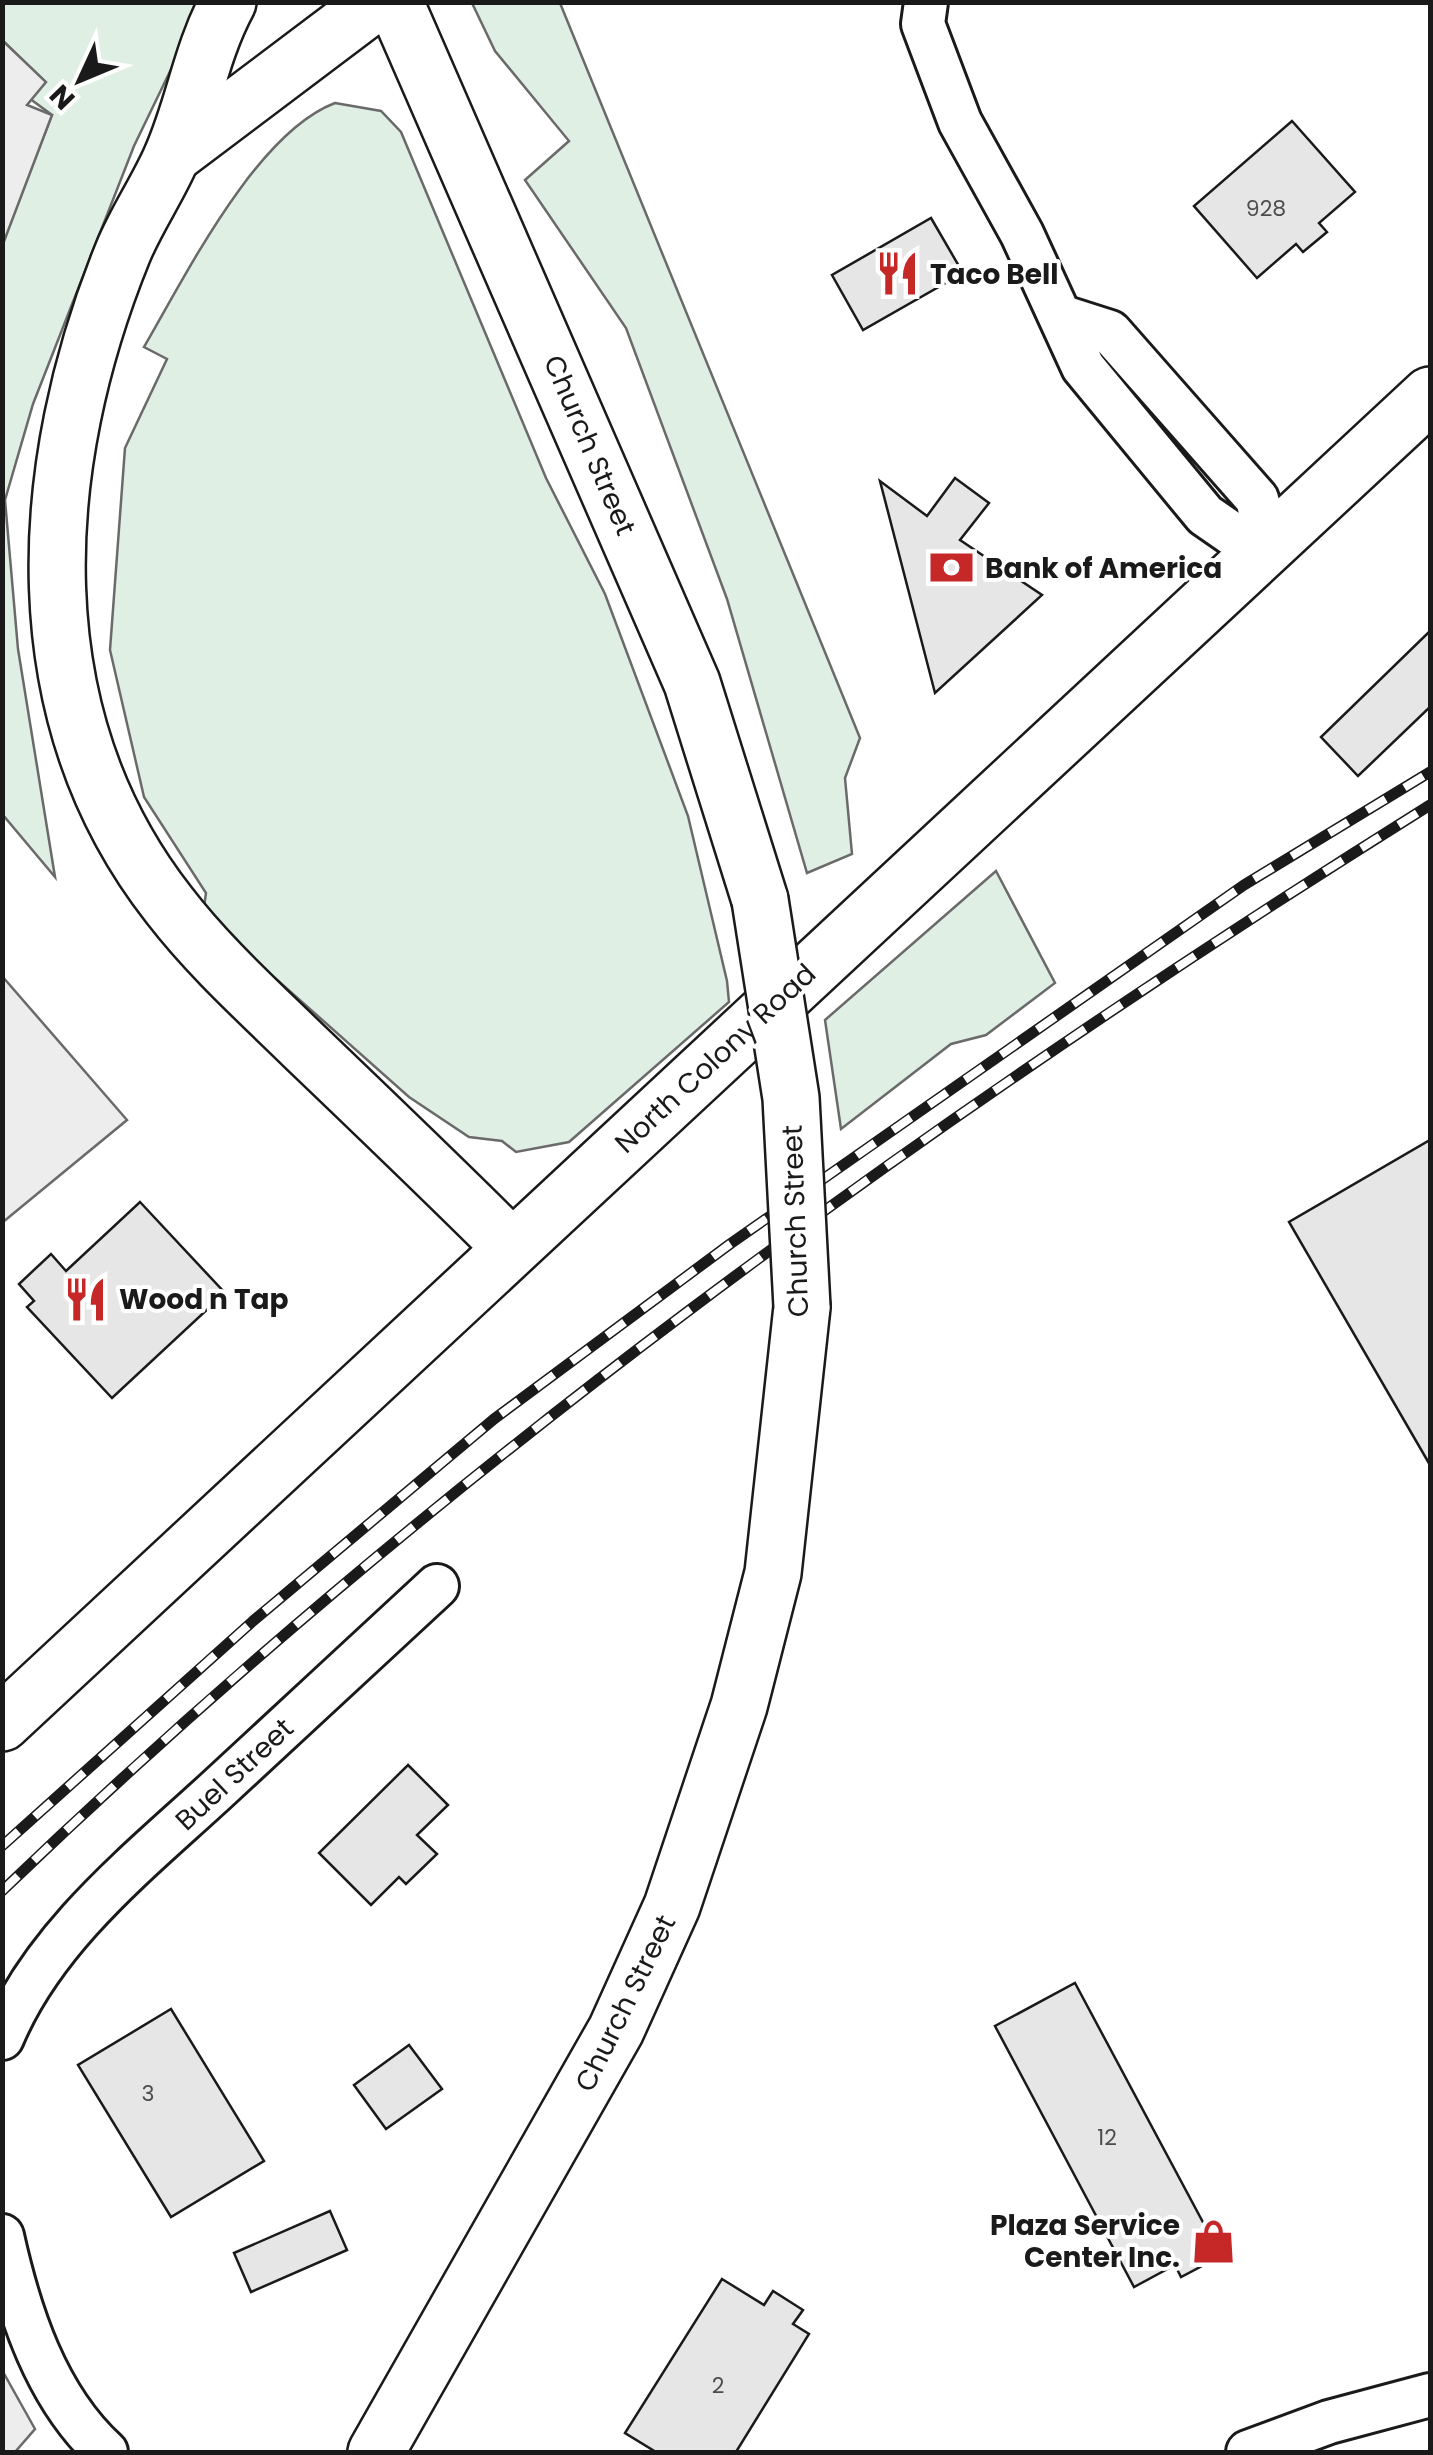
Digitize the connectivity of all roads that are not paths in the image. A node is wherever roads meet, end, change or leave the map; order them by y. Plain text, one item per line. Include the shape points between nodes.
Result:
1 (228, 2) edge
2 (376, 2) edge
3 (395, 2) edge
4 (926, 2) edge
5 (172, 155) junction
6 (1430, 395) edge
7 (1268, 544) junction
8 (510, 1247) junction
9 (437, 1586) dead end
10 (2, 1723) edge
11 (2, 2038) edge
12 (2, 2236) edge
13 (1430, 2395) edge
14 (106, 2452) edge
15 (376, 2452) edge
16 (1248, 2452) edge

1 - 5 main road via 199,63
2 - 5 main road
3 - 15 main road, Church Street, bridge via 692,683 760,900 791,1098 802,1307 774,1573 739,1706 672,1906 616,2030
4 - 7 street via 923,24 960,122 1083,368 1205,515 1244,542
5 - 8 main road via 123,251 68,432 55,549 58,639 76,727 111,816 169,906 224,969
6 - 7 main road, North Colony Road
7 - 8 main road, North Colony Road
8 - 10 main road, North Colony Road
9 - 11 street, Buel Street via 104,1894 40,1970
12 - 14 street via 20,2308 46,2369
13 - 16 street

